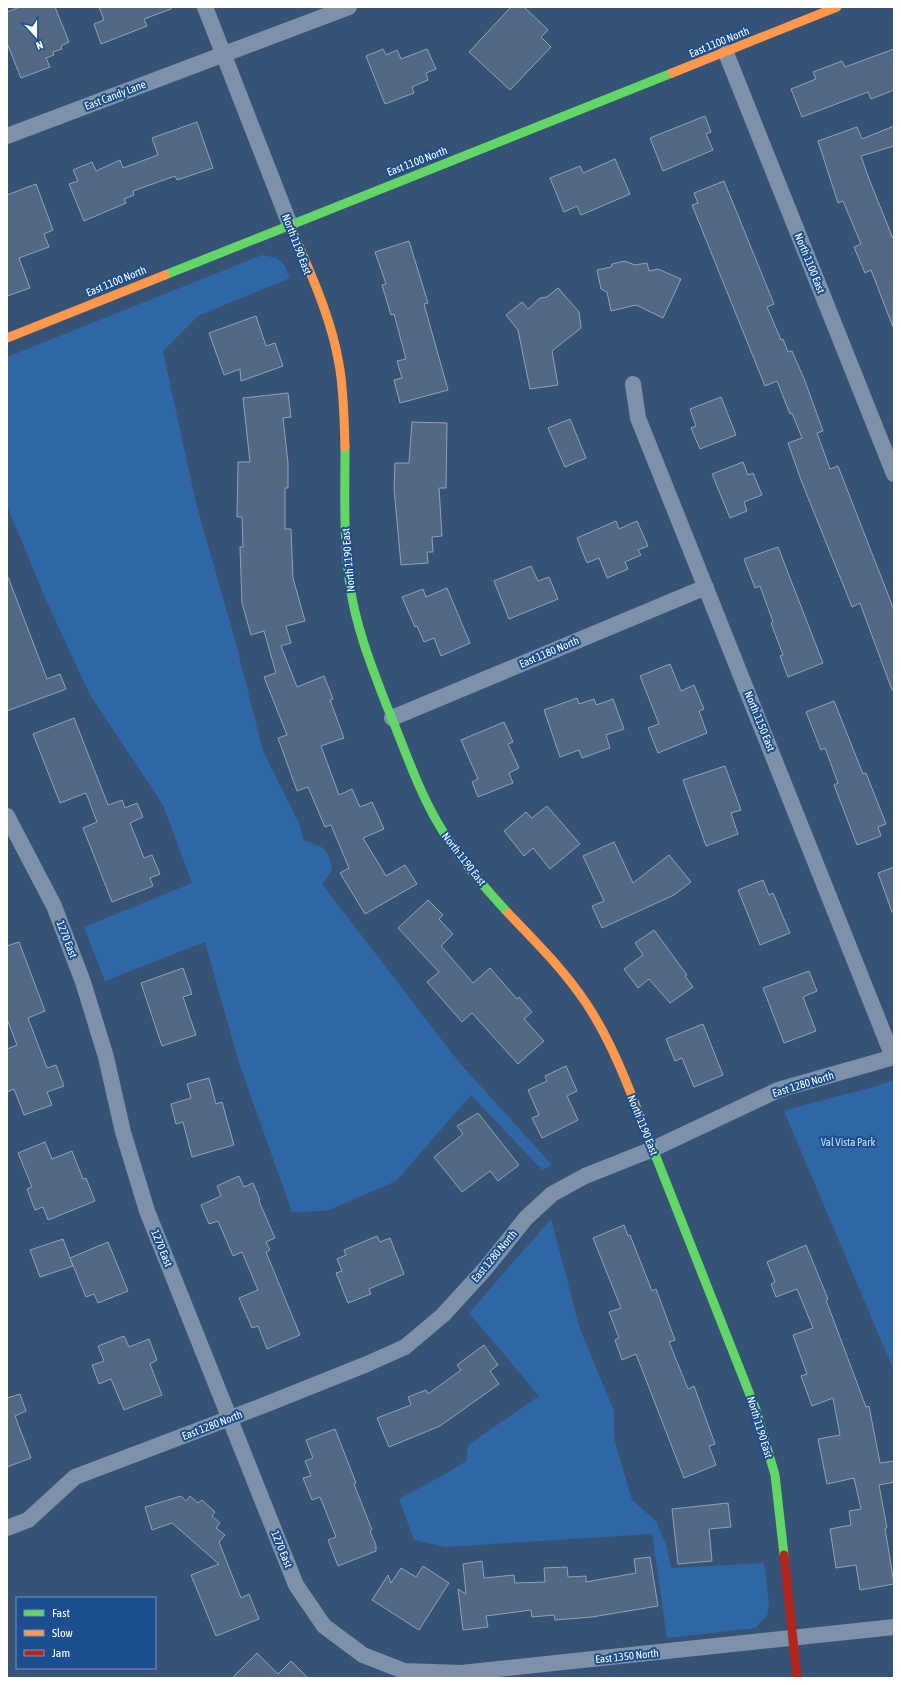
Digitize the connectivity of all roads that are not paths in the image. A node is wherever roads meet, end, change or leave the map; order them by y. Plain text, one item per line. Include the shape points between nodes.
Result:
1 (205, 7) edge
2 (349, 7) edge
3 (837, 7) edge
4 (726, 52) junction
5 (224, 54) junction
6 (7, 136) edge
7 (290, 225) junction
8 (7, 338) edge
9 (633, 384) dead end
10 (894, 474) edge
11 (706, 586) junction
12 (392, 718) junction
13 (7, 816) edge
14 (894, 1057) edge
15 (653, 1149) junction
16 (230, 1418) junction
17 (7, 1528) edge
18 (894, 1627) edge
19 (794, 1639) junction
20 (364, 1655) joint
21 (797, 1678) edge

1 - 5 street, North 1190 East
2 - 5 street, East Candy Lane
3 - 4 street, East 1100 North
4 - 7 street, East 1100 North
4 - 10 street, North 1100 East
5 - 6 street, East Candy Lane
5 - 7 street, North 1190 East
7 - 8 street, East 1100 North
7 - 12 street, North 1190 East via 333,337 342,380 345,430 344,522 350,589 365,648
9 - 11 street, North 1150 East via 638,418
11 - 12 street, East 1180 North
11 - 14 street, North 1150 East
12 - 15 street, North 1190 East via 427,805 445,836 466,865 541,947 585,1001 613,1053
13 - 16 street, 1270 East via 54,906 83,982 106,1057 123,1132 146,1211
14 - 15 street, East 1280 North via 778,1090
15 - 16 street, East 1280 North via 585,1176 552,1194 526,1218 443,1315 405,1347
15 - 19 street, North 1190 East via 758,1417 775,1475
16 - 17 street, East 1280 North via 75,1477 28,1520
16 - 20 street, 1270 East via 296,1585 324,1626
18 - 19 street, East 1350 North
19 - 20 street, East 1350 North via 462,1673 404,1671
19 - 21 street, North 1190 East

